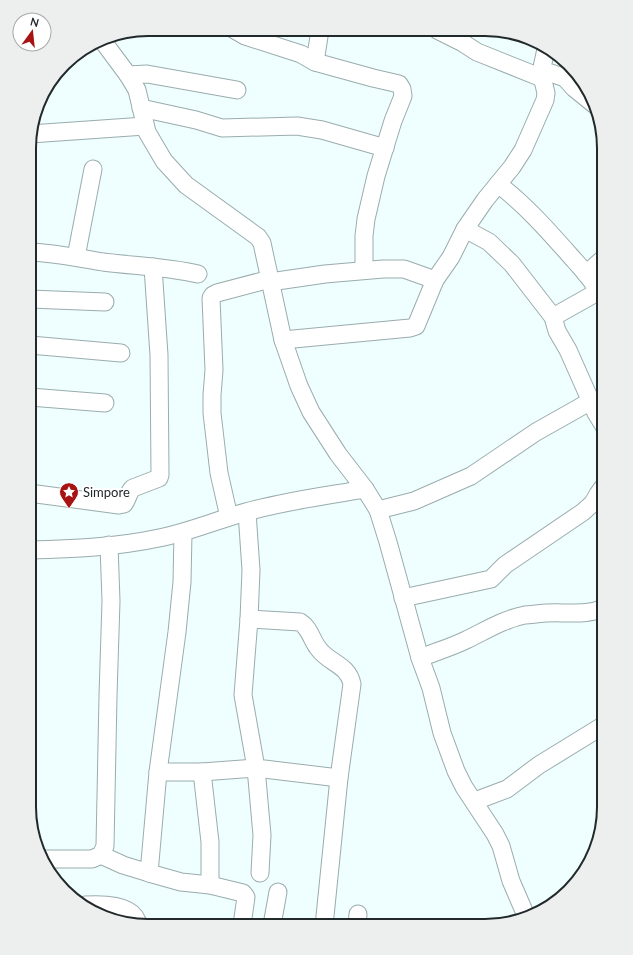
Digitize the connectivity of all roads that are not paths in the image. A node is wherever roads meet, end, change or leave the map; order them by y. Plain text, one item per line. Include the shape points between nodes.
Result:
1 (245, 36) edge
2 (319, 36) edge
3 (449, 36) edge
4 (105, 45) edge
5 (545, 54) edge
6 (315, 62) junction
7 (128, 74) junction
8 (541, 75) junction
9 (237, 90) dead end
10 (584, 96) edge
11 (141, 108) junction
12 (145, 126) junction
13 (37, 134) edge
14 (385, 148) junction
15 (93, 169) dead end
16 (498, 184) junction
17 (465, 229) junction
18 (36, 252) edge
19 (76, 257) junction
20 (597, 264) edge
21 (153, 267) junction
22 (364, 270) junction
23 (198, 274) dead end
24 (586, 274) junction
25 (270, 280) junction
26 (435, 280) junction
27 (36, 299) edge
28 (105, 302) dead end
29 (553, 317) junction
30 (283, 340) junction
31 (36, 346) edge
32 (121, 353) dead end
33 (36, 397) edge
34 (596, 401) edge
35 (105, 403) dead end
36 (365, 489) junction
37 (36, 494) edge
38 (597, 496) edge
39 (378, 510) junction
40 (247, 512) junction
41 (229, 517) junction
42 (183, 533) junction
43 (109, 545) junction
44 (36, 550) edge
45 (403, 598) junction
46 (597, 612) edge
47 (249, 620) junction
48 (420, 658) junction
49 (597, 729) edge
50 (256, 768) junction
51 (158, 772) junction
52 (202, 772) junction
53 (339, 778) junction
54 (475, 801) junction
55 (101, 855) junction
56 (49, 859) edge
57 (149, 873) junction
58 (260, 873) dead end
59 (210, 885) junction
60 (278, 892) dead end
61 (95, 906) edge
62 (524, 911) edge
63 (135, 918) edge
64 (243, 919) edge
65 (273, 919) edge
66 (325, 919) edge

1 - 6 street via 301,54
2 - 6 street
3 - 8 street via 477,52
4 - 7 street
5 - 8 street
6 - 14 street via 399,84 403,96
7 - 9 street via 147,74
7 - 11 street via 137,90
8 - 10 street via 551,73 565,78
8 - 16 street via 546,93 545,100 523,150
11 - 12 street
11 - 14 street via 222,128 279,126 322,130
12 - 13 street
12 - 25 street via 164,161 186,186 258,237 262,243
14 - 22 street via 366,219
15 - 19 street
16 - 17 street
16 - 24 street via 514,197
17 - 26 street via 451,257
17 - 29 street via 489,242 512,264
18 - 19 street
19 - 21 street
20 - 24 street
21 - 23 street
21 - 37 street via 159,355 159,478 130,490 127,500 119,505
22 - 25 street
22 - 26 street via 404,270
24 - 29 street via 596,287 596,292
25 - 30 street
25 - 41 street via 217,293 211,298 214,370 212,414 219,473
26 - 30 street via 416,326
27 - 28 street
29 - 34 street via 557,331
30 - 36 street via 311,412 338,454
31 - 32 street
33 - 35 street
34 - 39 street via 536,432 471,476 414,501
36 - 39 street
36 - 40 street
38 - 45 street via 583,512 505,565 491,579
39 - 45 street
40 - 41 street
40 - 47 street via 251,570
41 - 42 street
42 - 43 street
42 - 51 street via 182,582
43 - 44 street
43 - 55 street via 111,601 105,846
45 - 48 street
46 - 48 street via 525,615
47 - 50 street via 243,695
47 - 53 street via 300,622 306,626 318,650 350,676 352,684
48 - 54 street via 431,688 442,733 464,787
49 - 54 street via 507,789
50 - 52 street
50 - 53 street
50 - 58 street via 262,834
51 - 52 street
51 - 57 street
52 - 59 street via 210,842
53 - 66 street
54 - 62 street via 495,834
55 - 56 street via 92,859
55 - 57 street
57 - 59 street via 181,882
59 - 64 street via 243,893 246,897
60 - 65 street
61 - 63 street via 123,907

